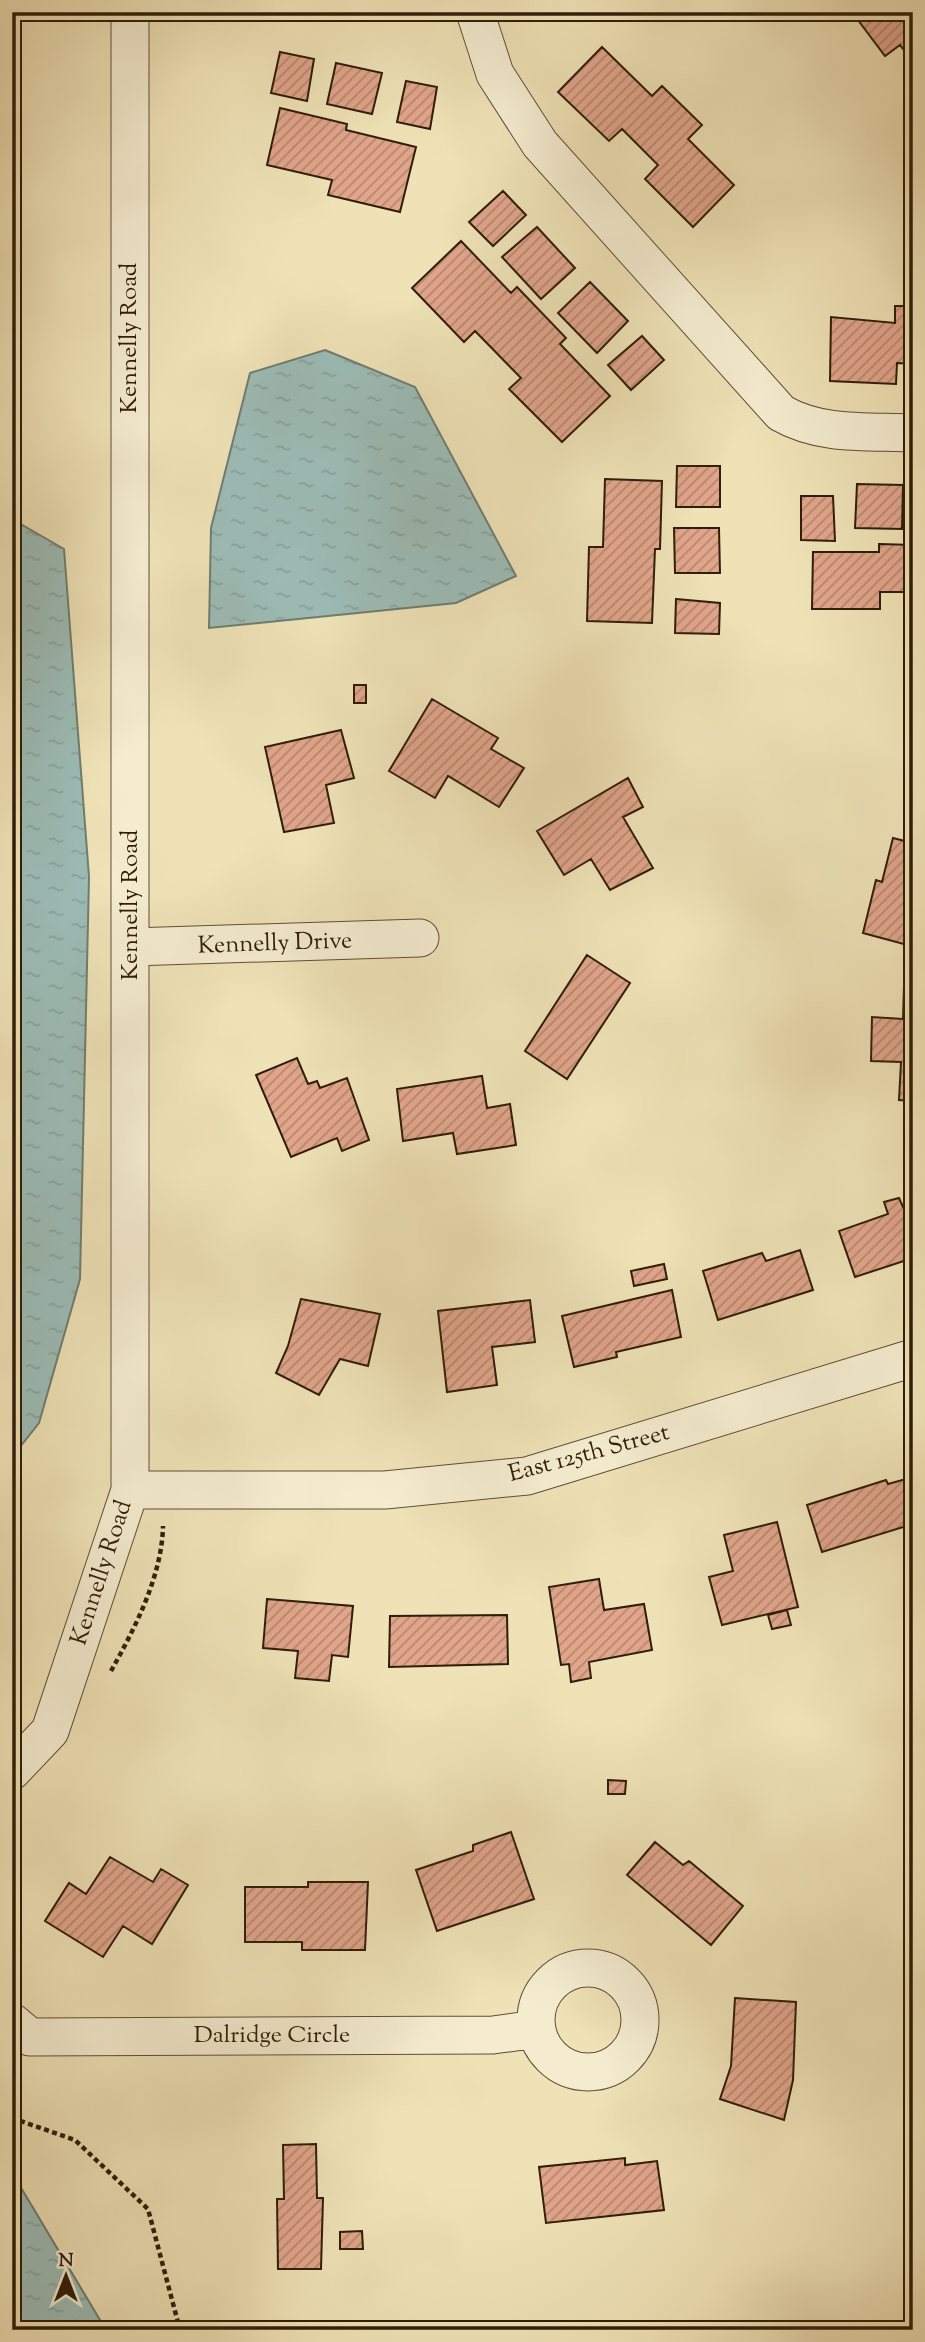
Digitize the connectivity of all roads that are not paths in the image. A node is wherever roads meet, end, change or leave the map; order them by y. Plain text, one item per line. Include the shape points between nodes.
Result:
1 (130, 12) edge
2 (475, 12) edge
3 (913, 433) edge
4 (420, 939) dead end
5 (131, 947) junction
6 (913, 1359) edge
7 (130, 1490) junction
8 (12, 1771) edge
9 (12, 2022) edge
10 (537, 2029) dead end

1 - 5 street, Kennelly Road
2 - 3 street via 495,74 540,144 781,413 818,429
4 - 5 street, Kennelly Drive
5 - 7 street, Kennelly Road
6 - 7 street, East 125th Street via 527,1476 384,1490
7 - 8 street, Kennelly Road via 50,1731
9 - 10 street, Dalridge Circle via 30,2036 494,2035

